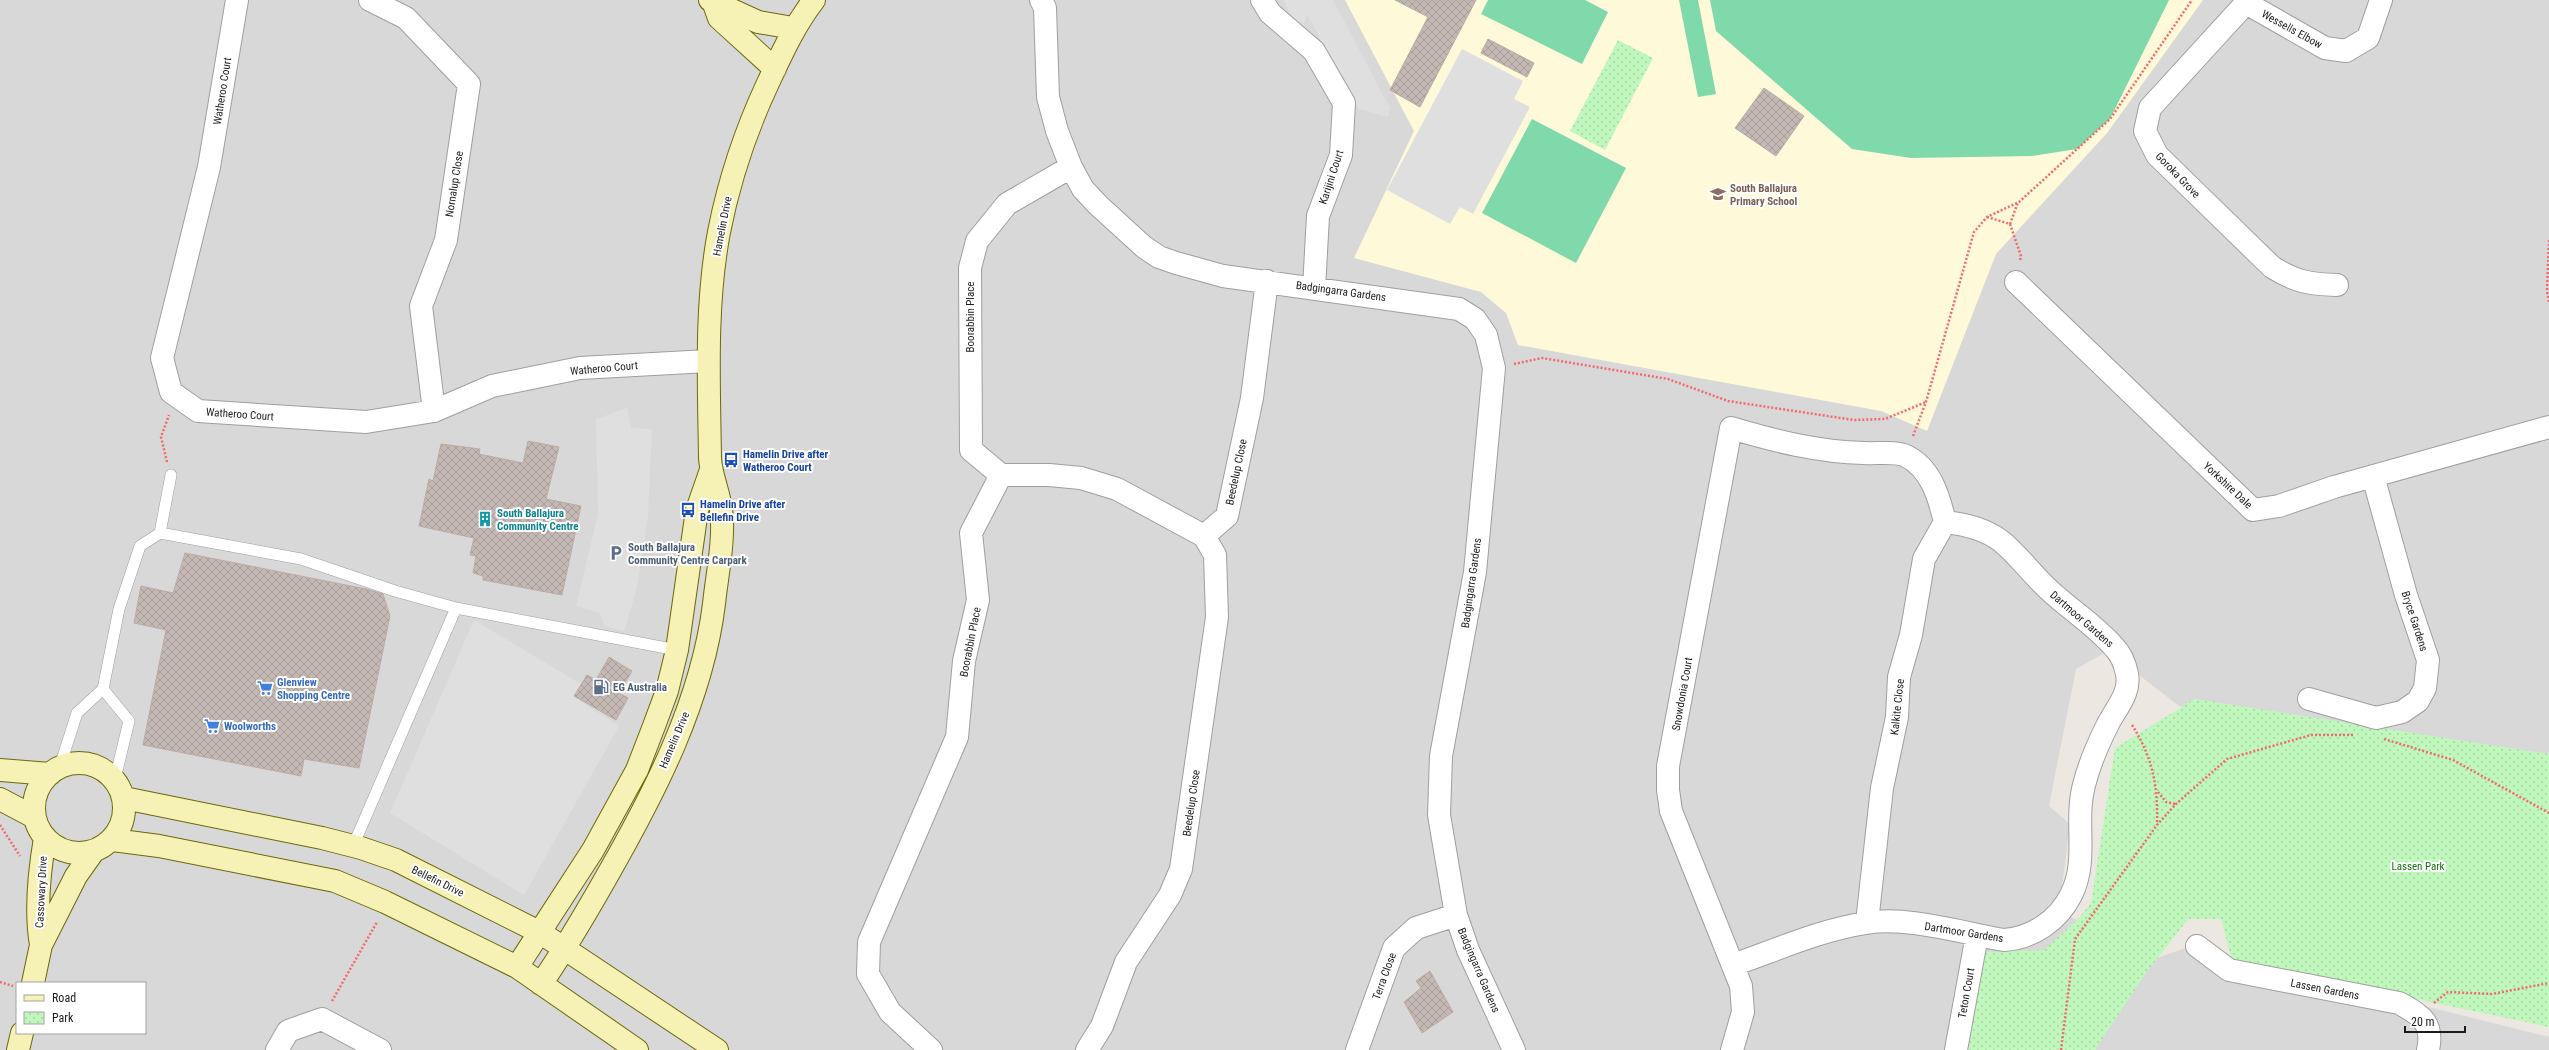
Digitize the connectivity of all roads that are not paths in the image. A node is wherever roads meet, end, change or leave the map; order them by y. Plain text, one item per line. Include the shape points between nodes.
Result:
1 (237, 0) edge
2 (370, 0) edge
3 (814, 0) edge
4 (1041, 0) edge
5 (1262, 0) edge
6 (2382, 0) edge
7 (712, 2) edge
8 (2246, 2) edge
9 (793, 28) junction
10 (775, 69) junction
11 (1071, 166) junction
12 (1267, 281) junction
13 (2016, 282) road end
14 (2337, 285) dead end
15 (1314, 288) junction
16 (708, 361) junction
17 (434, 411) junction
18 (2549, 428) edge
19 (710, 470) junction
20 (171, 475) road end
21 (1001, 475) junction
22 (2373, 476) junction
23 (1945, 522) junction
24 (160, 533) junction
25 (1204, 536) junction
26 (456, 608) junction
27 (677, 650) junction
28 (103, 689) junction
29 (2309, 699) dead end
30 (0, 770) edge
31 (55, 770) junction
32 (120, 789) junction
33 (0, 799) edge
34 (34, 817) junction
35 (45, 838) junction
36 (112, 840) junction
37 (353, 846) junction
38 (93, 852) junction
39 (1456, 915) junction
40 (1867, 922) junction
41 (541, 933) junction
42 (1977, 935) junction
43 (41, 945) junction
44 (2196, 946) dead end
45 (565, 949) junction
46 (1733, 965) junction
47 (517, 967) junction
48 (33, 982) edge
49 (541, 984) junction
50 (22, 1034) edge
51 (18, 1050) edge
52 (277, 1050) edge
53 (380, 1050) edge
54 (637, 1050) edge
55 (717, 1050) edge
56 (931, 1050) edge
57 (1087, 1050) edge
58 (1357, 1050) edge
59 (1514, 1050) edge
60 (1732, 1050) edge
61 (1956, 1050) edge
62 (2428, 1050) edge

1 - 17 street, Watheroo Court via 209,167 162,358 172,392 198,411 366,422
2 - 17 street, Nornalup Close via 406,18 469,84 446,240 421,306
3 - 9 street, Hamelin Drive
4 - 11 street, Badgingarra Gardens via 1045,8 1048,97 1057,131
5 - 15 street, Karijini Court via 1270,13 1314,51 1344,103 1341,154 1318,216
6 - 8 street, Wessells Elbow via 2368,38 2346,51 2325,48
7 - 9 street via 758,22
7 - 10 street via 719,18
8 - 14 street, Goroka Grove via 2150,108 2145,131 2157,155 2272,267 2290,278 2307,284
9 - 10 street, Hamelin Drive
10 - 16 street, Hamelin Drive via 751,119 730,184 719,234
11 - 12 street, Badgingarra Gardens via 1083,189 1098,205 1144,247 1159,257 1192,269
11 - 21 street, Boorabbin Place via 1007,204 977,242 970,268 971,450
12 - 15 street, Badgingarra Gardens
12 - 25 street, Beedelup Close via 1252,398 1227,516
13 - 22 street, Yorkshire Dale via 2253,510 2279,506
15 - 39 street, Badgingarra Gardens via 1459,309 1475,319 1486,335 1494,368 1475,572 1441,756 1439,815
16 - 17 street, Watheroo Court via 580,368 492,386
16 - 19 street, Hamelin Drive
18 - 22 street, Yorkshire Dale
19 - 27 street, Hamelin Drive via 697,510
19 - 45 street, Hamelin Drive via 721,509 721,534 711,619 695,689 668,758 634,829
20 - 24 lane
21 - 25 street via 1081,478 1117,489
21 - 56 street, Boorabbin Place via 971,534 978,600 964,661 956,738 869,942 868,974 890,1012
22 - 29 street, Bryce Gardens via 2406,595 2428,660 2425,688 2418,701 2402,712 2376,718
23 - 40 street, Kalkite Close via 1924,559 1911,635 1899,678 1896,724 1882,788
23 - 42 street, Dartmoor Gardens via 1963,524 1984,531 2002,542 2047,588 2113,646 2121,655 2128,675 2125,695 2106,727 2084,786 2079,816 2080,868 2064,908 2042,928 2017,939 2004,940
23 - 46 street, Snowdonia Court via 1931,481 1920,465 1905,455 1830,452 1783,443 1731,428 1668,766 1668,790 1671,811
24 - 26 lane via 301,559 395,591
24 - 28 lane via 140,546 119,609
25 - 57 street, Beedelup Close via 1215,555 1217,617 1181,869 1170,895 1126,962 1102,1026
26 - 27 lane
26 - 37 lane
27 - 41 street, Hamelin Drive via 667,691 637,770 593,850
28 - 31 lane via 77,713
28 - 32 lane via 129,720
30 - 31 street
31 - 32 street via 80,762 100,767
31 - 34 street via 44,778 35,796
32 - 36 street via 125,813 121,827
32 - 37 street, Bellefin Drive
33 - 34 street
34 - 35 street
35 - 38 street via 55,847 67,852
35 - 43 street, Cassowary Drive via 40,869 38,925
36 - 38 street
36 - 47 street via 159,846 335,881 385,902
37 - 41 street, Bellefin Drive via 399,862
38 - 43 street, Cassowary Drive via 76,876
39 - 58 street, Terra Close via 1416,928 1394,948
39 - 59 street, Badgingarra Gardens via 1468,950
40 - 42 street, Dartmoor Gardens via 1911,924
40 - 46 street, Dartmoor Gardens via 1836,929
41 - 45 street, Bellefin Drive
41 - 47 street, Hamelin Drive
42 - 61 street, Teton Court
43 - 48 street, Cassowary Drive
44 - 62 street, Lassen Gardens via 2229,970 2399,1003 2420,1014 2431,1036
45 - 49 street, Hamelin Drive
45 - 55 street, Bellefin Drive
46 - 60 street, Snowdonia Court via 1741,986 1742,1012
47 - 49 street
49 - 54 street
50 - 51 street
52 - 53 street via 288,1031 322,1019

